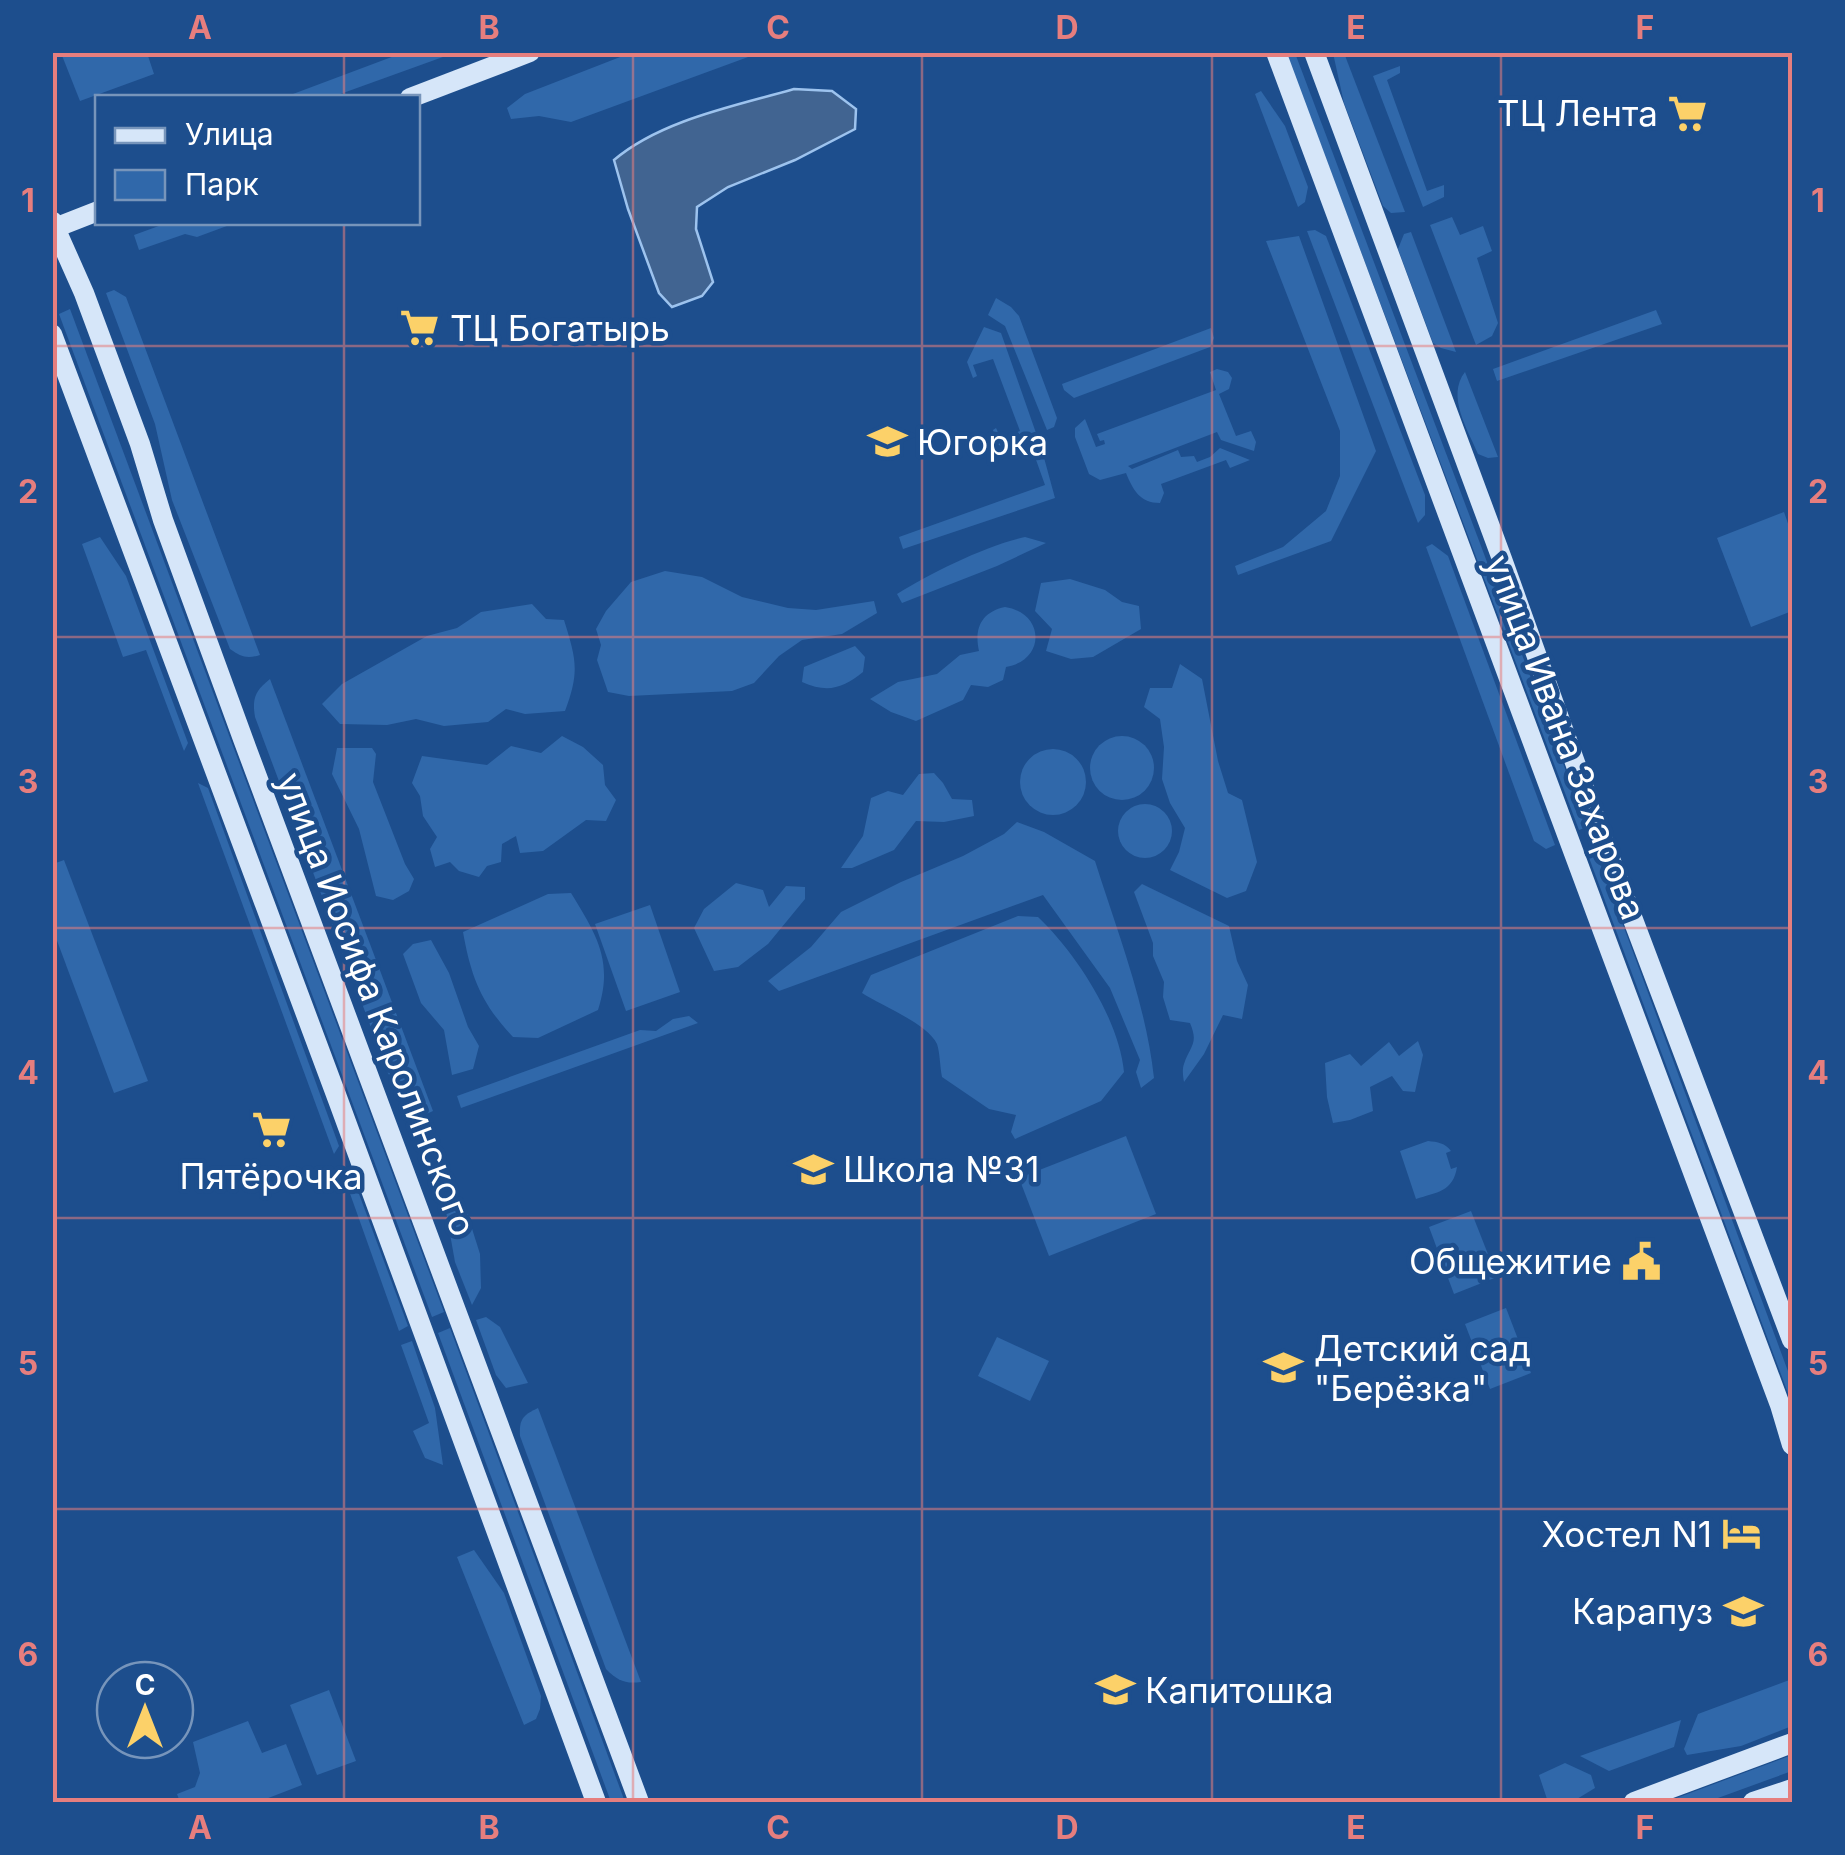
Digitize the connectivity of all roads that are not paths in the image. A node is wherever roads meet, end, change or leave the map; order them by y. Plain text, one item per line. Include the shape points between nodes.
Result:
1 (530, 52) edge
2 (1276, 52) edge
3 (1314, 52) edge
4 (418, 95) edge
5 (95, 212) edge
6 (54, 226) edge
7 (52, 334) edge
8 (1792, 1340) edge
9 (1792, 1445) edge
10 (1792, 1743) edge
11 (1792, 1789) edge
12 (596, 1802) edge
13 (639, 1802) edge
14 (1634, 1802) edge
15 (1753, 1802) edge

1 - 4 main road
2 - 9 main road, улица Ивана Захарова
3 - 8 main road, улица Ивана Захарова
5 - 6 main road
6 - 13 main road, улица Иосифа Каролинского
7 - 12 main road, улица Иосифа Каролинского
10 - 14 main road
11 - 15 main road

